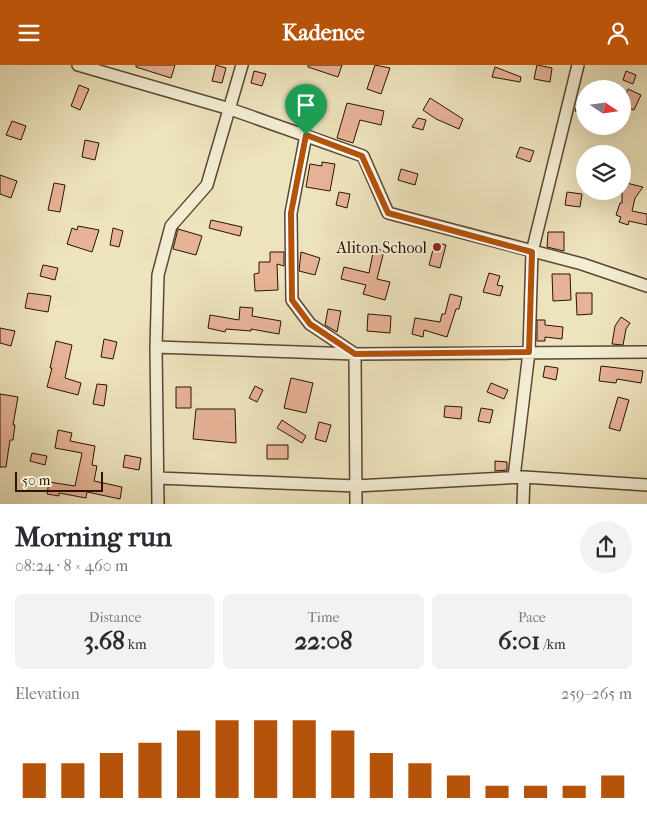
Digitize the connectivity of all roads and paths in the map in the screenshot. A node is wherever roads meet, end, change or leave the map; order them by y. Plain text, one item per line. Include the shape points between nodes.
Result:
1 (78, 65) edge
2 (242, 65) edge
3 (578, 65) edge
4 (230, 109) junction
5 (306, 135) junction
6 (532, 252) junction
7 (647, 286) edge
8 (156, 347) junction
9 (529, 352) junction
10 (647, 352) edge
11 (355, 354) junction
12 (519, 477) junction
13 (158, 478) junction
14 (647, 485) edge
15 (356, 486) junction
16 (158, 504) edge
17 (356, 504) edge
18 (524, 504) edge

1 - 4 street
2 - 4 street
3 - 6 street
4 - 5 street
4 - 8 street via 207,185 171,226 158,275
5 - 6 street via 362,156 388,213
5 - 11 street via 291,213 292,300 310,324
6 - 7 street via 582,264
6 - 9 street
8 - 11 street
8 - 13 street
9 - 10 street
9 - 11 street
9 - 12 street
11 - 15 street
12 - 14 street
12 - 15 street
12 - 18 street
13 - 15 street
13 - 16 street
15 - 17 street

